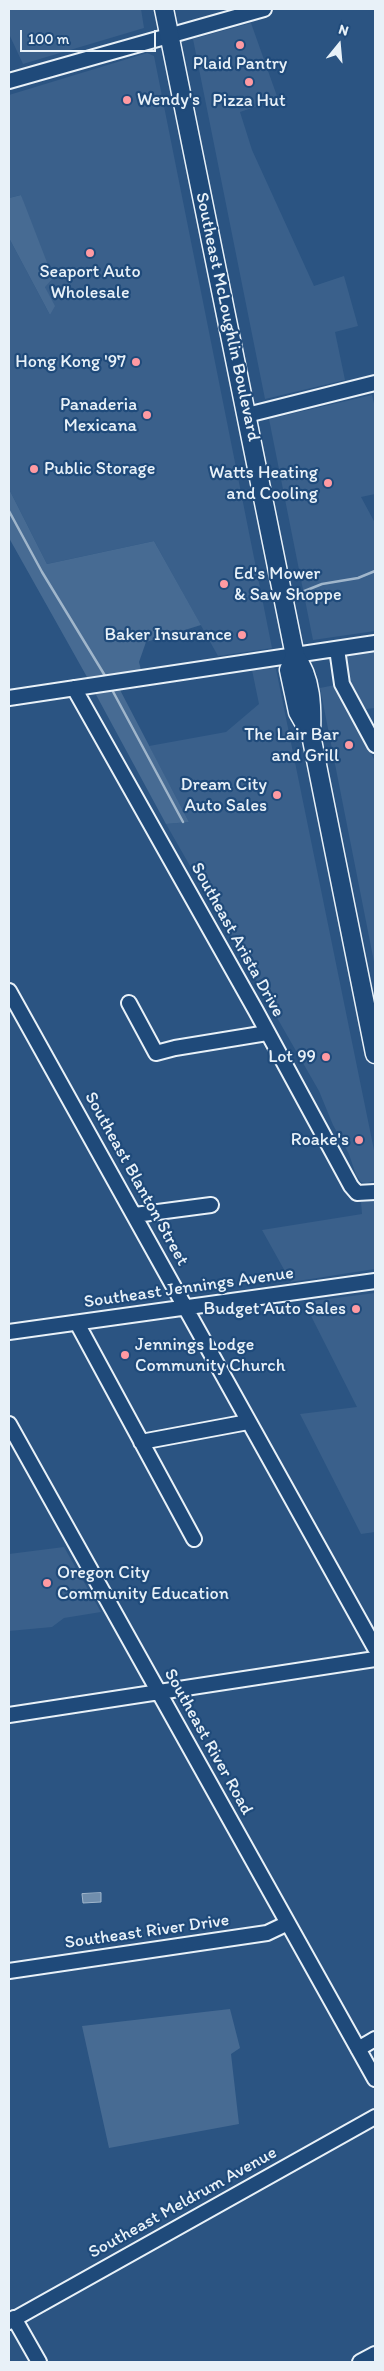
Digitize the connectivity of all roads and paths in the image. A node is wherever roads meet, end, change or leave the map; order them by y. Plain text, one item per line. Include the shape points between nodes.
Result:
1 (164, 9) edge
2 (264, 9) edge
3 (171, 36) junction
4 (9, 81) edge
5 (375, 383) edge
6 (247, 415) junction
7 (375, 643) edge
8 (337, 649) junction
9 (295, 656) junction
10 (74, 688) junction
11 (9, 698) edge
12 (375, 745) edge
13 (9, 991) edge
14 (129, 1003) dead end
15 (267, 1033) junction
16 (375, 1054) edge
17 (375, 1192) edge
18 (211, 1206) dead end
19 (135, 1215) junction
20 (375, 1281) edge
21 (187, 1307) junction
22 (77, 1323) junction
23 (9, 1332) edge
24 (248, 1422) junction
25 (9, 1424) edge
26 (141, 1442) junction
27 (194, 1539) dead end
28 (375, 1648) edge
29 (375, 1659) edge
30 (159, 1692) junction
31 (9, 1715) edge
32 (288, 1923) junction
33 (9, 1971) edge
34 (375, 2038) edge
35 (358, 2048) junction
36 (375, 2079) edge
37 (375, 2117) edge
38 (12, 2320) edge
39 (375, 2354) edge
40 (39, 2362) edge
41 (360, 2362) edge

1 - 3 main road, Southeast McLoughlin Boulevard
2 - 3 street
3 - 4 street
3 - 6 main road, Southeast McLoughlin Boulevard
5 - 6 street
6 - 9 main road, Southeast McLoughlin Boulevard
7 - 8 street
8 - 9 street
8 - 12 street via 342,684
9 - 10 street
9 - 16 main road, Southeast McLoughlin Boulevard via 304,668 312,710 311,735
10 - 11 street
10 - 15 street, Southeast Arista Drive
13 - 19 street, Southeast Blanton Street
14 - 15 street via 156,1053
15 - 17 street, Southeast Arista Drive via 351,1186 358,1193
18 - 19 street
19 - 21 street, Southeast Blanton Street
20 - 21 street, Southeast Jennings Avenue
21 - 22 street, Southeast Jennings Avenue
21 - 24 street, Southeast Blanton Street
22 - 23 street, Southeast Jennings Avenue
22 - 26 street
24 - 26 street
24 - 28 street, Southeast Blanton Street
25 - 30 street, Southeast River Road
26 - 27 street
29 - 30 street
30 - 31 street
30 - 32 street, Southeast River Road
32 - 33 street, Southeast River Drive via 268,1933
32 - 35 street, Southeast River Road
34 - 35 street
35 - 36 street, Southeast River Road
37 - 38 street, Southeast Meldrum Avenue
38 - 40 street
39 - 41 street

